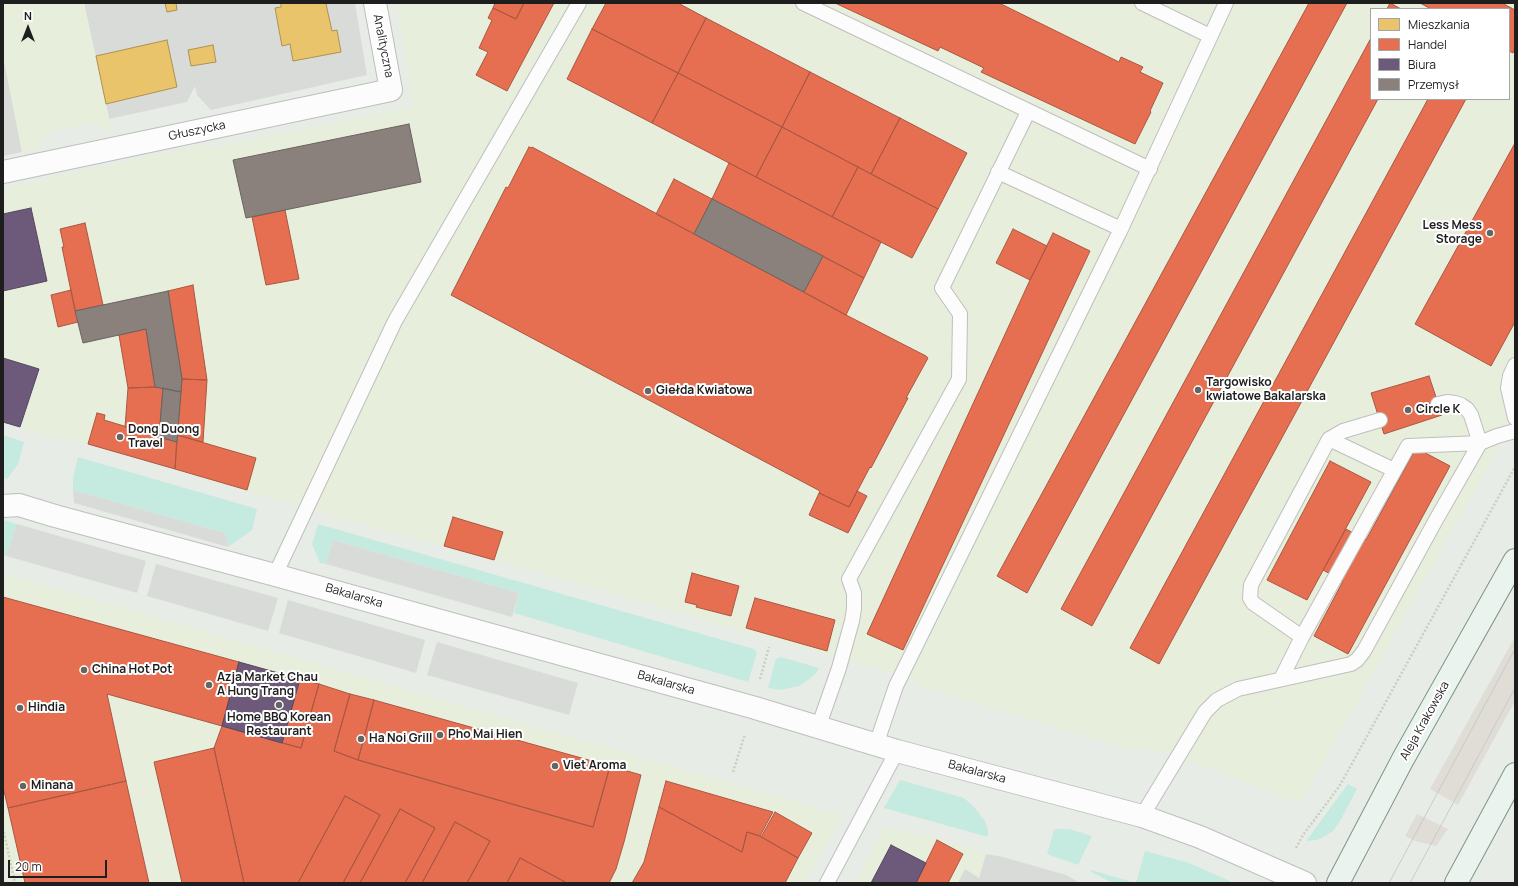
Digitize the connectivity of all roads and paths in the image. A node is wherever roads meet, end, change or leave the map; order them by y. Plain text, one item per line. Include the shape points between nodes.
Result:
1 (375, 3) edge
2 (579, 3) edge
3 (803, 3) edge
4 (1142, 3) edge
5 (1226, 3) edge
6 (1210, 36) junction
7 (391, 90) joint
8 (1028, 112) junction
9 (1150, 169) junction
10 (3, 172) edge
11 (998, 172) junction
12 (1122, 229) junction
13 (1515, 365) edge
14 (1438, 404) dead end
15 (1515, 418) edge
16 (1380, 420) dead end
17 (1515, 431) edge
18 (1329, 439) junction
19 (1480, 444) junction
20 (1515, 467) edge
21 (1394, 470) junction
22 (3, 490) edge
23 (11, 505) edge
24 (1515, 560) edge
25 (275, 575) junction
26 (1302, 637) junction
27 (1281, 679) junction
28 (818, 728) junction
29 (876, 745) junction
30 (897, 751) junction
31 (1515, 774) edge
32 (1142, 816) junction
33 (3, 828) edge
34 (1300, 841) dead end
35 (15, 883) edge
36 (827, 883) edge
37 (1306, 883) edge
38 (1338, 883) edge
39 (1456, 883) edge

1 - 7 street, Analityczna
2 - 25 lane via 394,321
3 - 8 lane
4 - 6 lane
5 - 6 lane
6 - 9 lane
7 - 10 street, Głuszycka
8 - 9 lane
8 - 11 lane
9 - 12 lane
11 - 12 lane
11 - 28 lane via 942,288 960,314 959,379 849,579 854,593 852,621
12 - 29 lane via 896,686
13 - 15 lane via 1508,388
14 - 19 lane via 1455,403 1467,409
16 - 18 lane via 1343,431
17 - 19 lane
18 - 21 lane
18 - 26 lane via 1250,591 1253,603
19 - 21 lane via 1408,446
19 - 27 lane via 1357,660 1351,664
20 - 34 path via 1341,783
21 - 26 lane
22 - 23 street, Bakalarska
23 - 25 street, Bakalarska
24 - 38 main road, Aleja Krakowska via 1403,759
25 - 28 street, Bakalarska via 745,705
26 - 27 lane
27 - 32 lane via 1238,689 1217,700 1206,712
28 - 29 street, Bakalarska
29 - 30 street, Bakalarska
30 - 32 street, Bakalarska
30 - 36 lane
31 - 39 main road
32 - 37 street, Bakalarska via 1200,837
33 - 35 path

